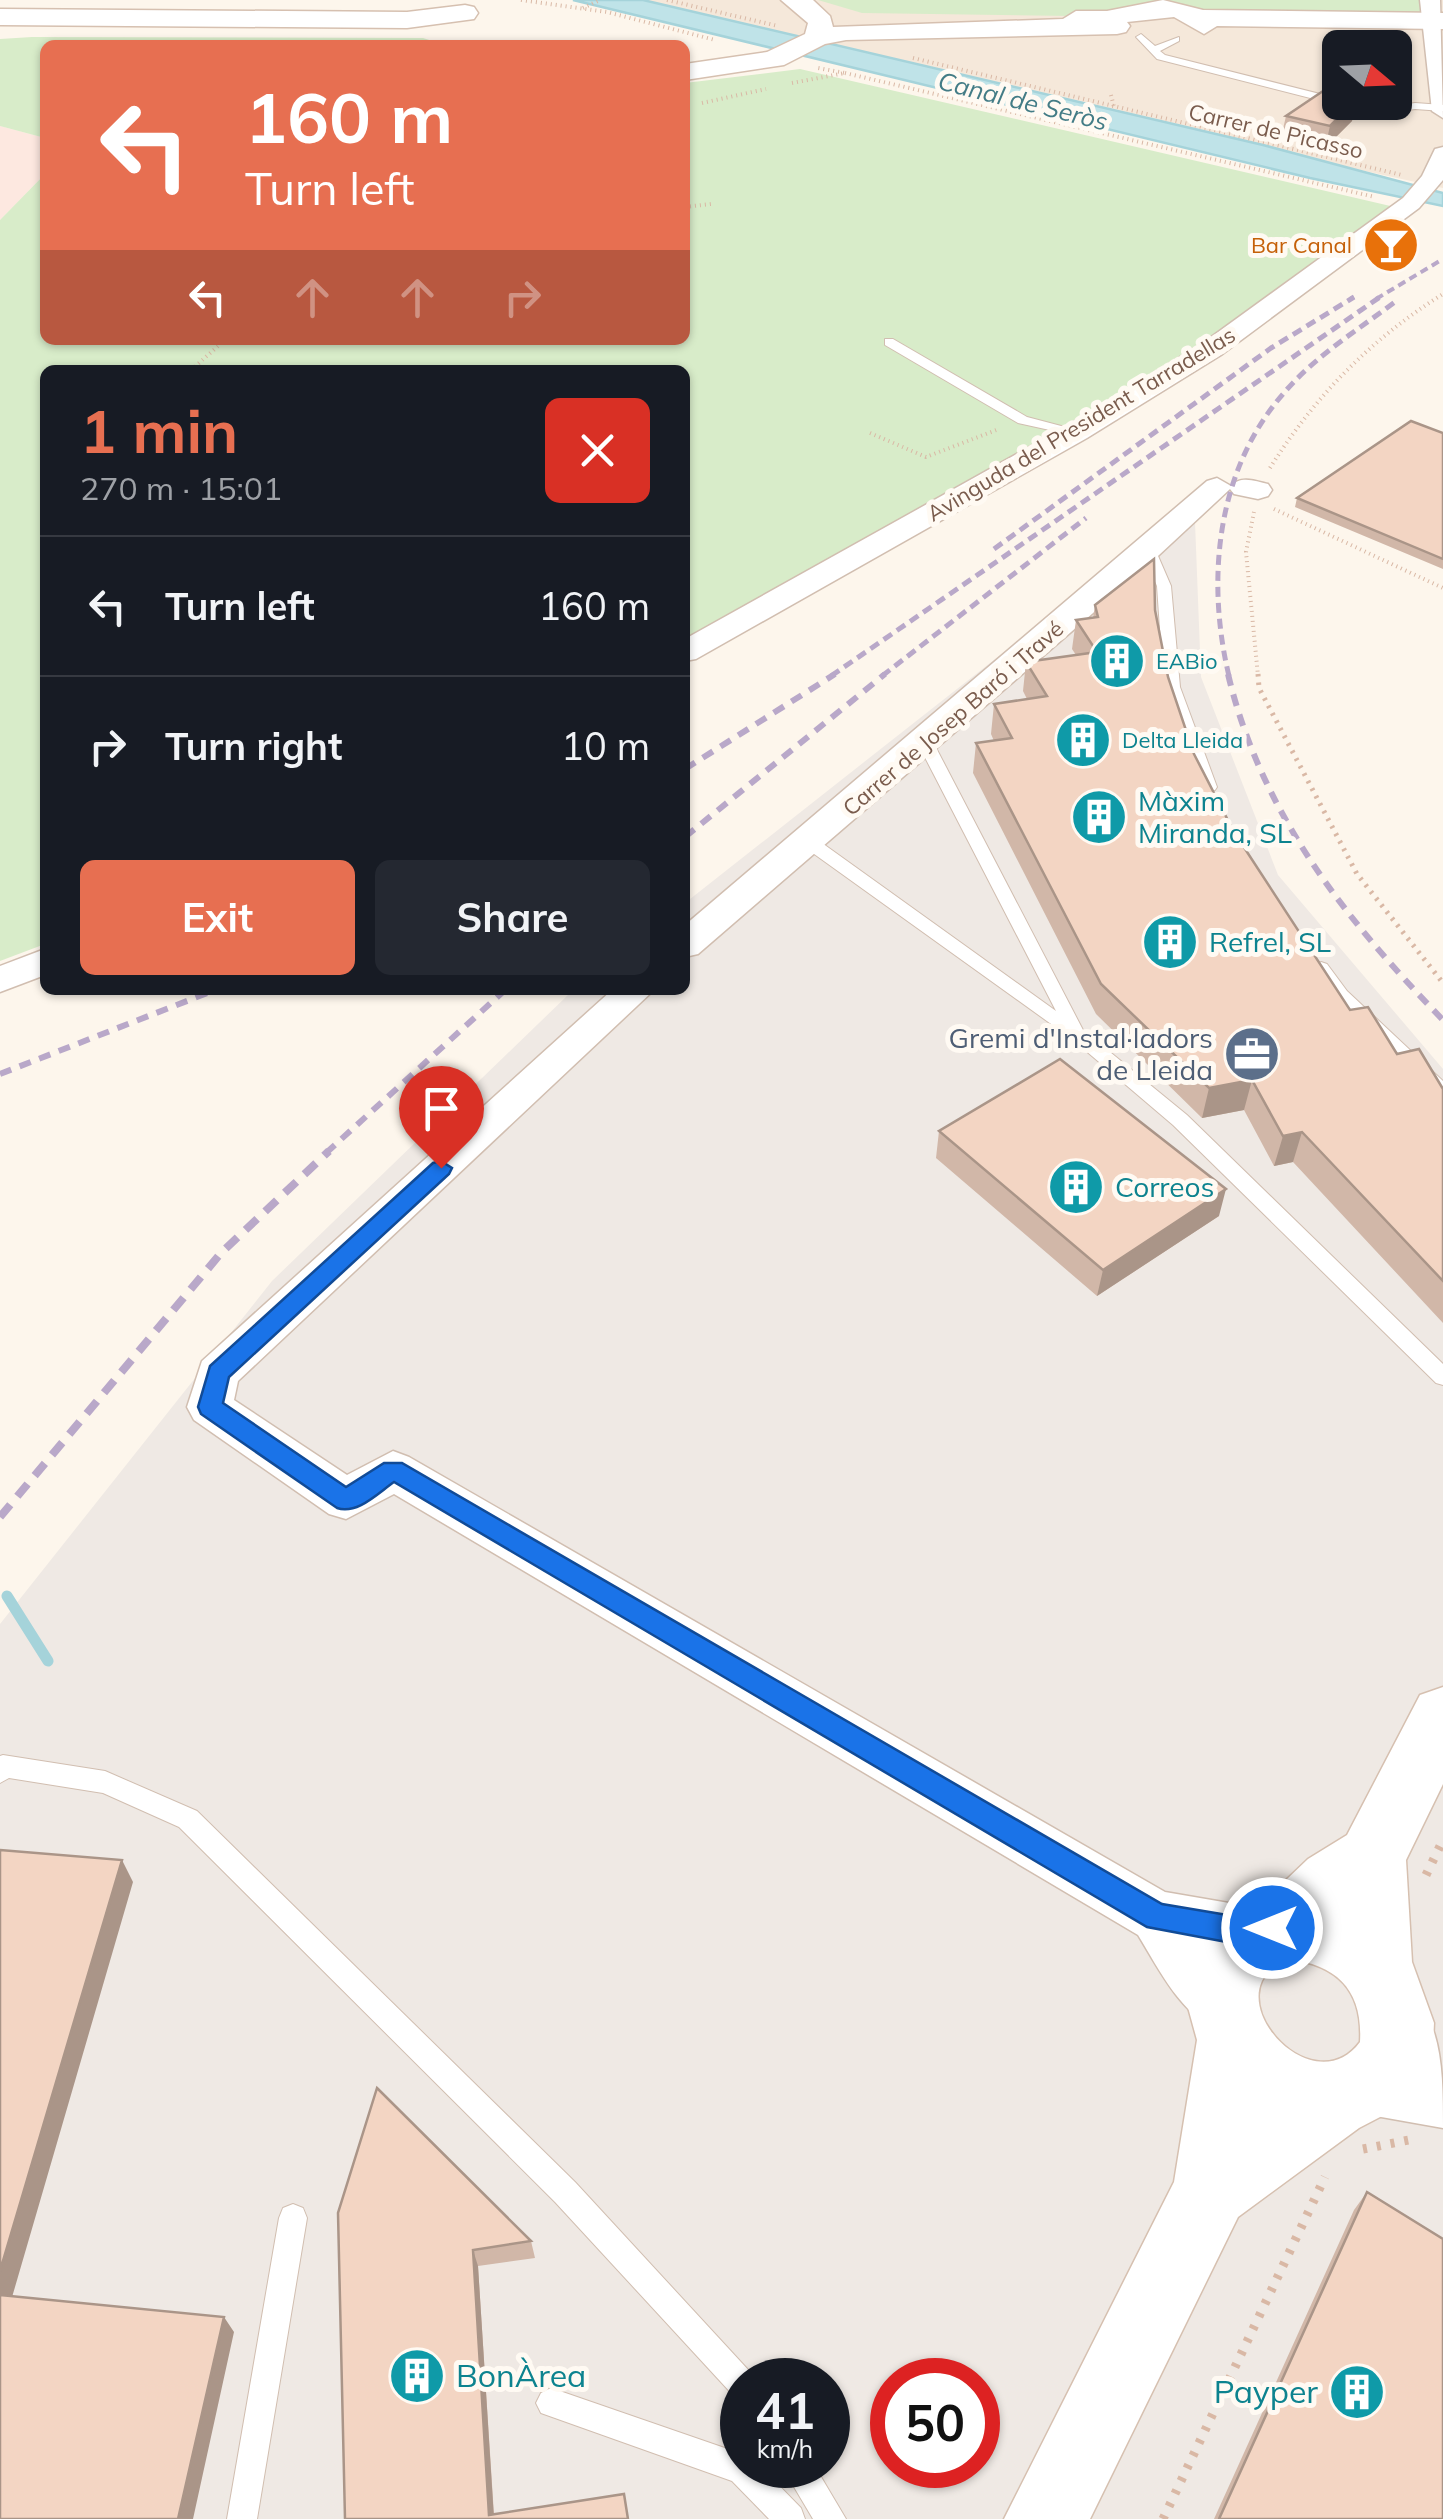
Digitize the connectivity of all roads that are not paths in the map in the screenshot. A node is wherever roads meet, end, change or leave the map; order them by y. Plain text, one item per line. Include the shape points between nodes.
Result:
1 (1159, 4) edge
2 (0, 16) edge
3 (471, 17) edge
4 (1437, 20) edge
5 (819, 22) edge
6 (1201, 22) junction
7 (0, 31) edge
8 (1141, 34) junction
9 (690, 71) edge
10 (1322, 97) edge
11 (1412, 107) edge
12 (1443, 110) edge
13 (1443, 154) edge
14 (888, 342) dead end
15 (1076, 432) junction
16 (1244, 491) road end
17 (1148, 549) junction
18 (690, 649) edge
19 (925, 742) junction
20 (1219, 808) edge
21 (809, 842) junction
22 (690, 940) edge
23 (1309, 950) edge
24 (40, 963) edge
25 (0, 980) edge
26 (631, 995) edge
27 (1078, 1035) junction
28 (1443, 1092) edge
29 (1443, 1377) edge
30 (1443, 1716) edge
31 (0, 1772) edge
32 (1371, 1858) junction
33 (1157, 1917) junction
34 (1273, 1930) junction
35 (1387, 1991) junction
36 (1227, 2023) junction
37 (1386, 2111) edge
38 (1211, 2190) junction
39 (293, 2218) dead end
40 (720, 2360) edge
41 (551, 2403) dead end
42 (811, 2488) edge
43 (242, 2519) edge
44 (790, 2519) edge
45 (831, 2519) edge
46 (1046, 2519) edge

1 - 6 main road
1 - 8 main road via 1131,9
2 - 3 main road
3 - 7 main road via 415,29
4 - 6 main road
4 - 12 street
5 - 8 main road
5 - 9 main road via 774,59
6 - 8 main road via 1195,34
8 - 10 lane via 1161,57
11 - 12 lane
13 - 15 street, Avinguda del President Tarradellas via 1419,194 1226,339
14 - 15 lane via 1023,420
15 - 18 street, Avinguda del President Tarradellas
16 - 17 street, Carrer de Josep Baró i Travé
17 - 19 street, Carrer de Josep Baró i Travé
17 - 20 lane via 1164,586 1172,687
19 - 21 street, Carrer de Josep Baró i Travé
19 - 27 lane
21 - 22 street, Carrer de Josep Baró i Travé
21 - 27 lane
23 - 28 lane via 1341,995
24 - 25 street
26 - 33 street via 218,1373 210,1407 346,1500 393,1470
27 - 29 lane via 1180,1120
30 - 32 main road
31 - 40 lane via 3,1766 106,1782 188,1819 565,2192
32 - 34 main road
32 - 35 main road
33 - 34 street
33 - 36 street
34 - 35 main road via 1336,1936
34 - 36 main road via 1242,1946 1229,1962 1222,1982
35 - 37 main road via 1394,2052
36 - 37 main road via 1249,2064 1271,2083 1297,2095
36 - 38 main road
37 - 38 main road
38 - 46 main road
39 - 43 lane
41 - 44 lane via 742,2468
42 - 45 lane

